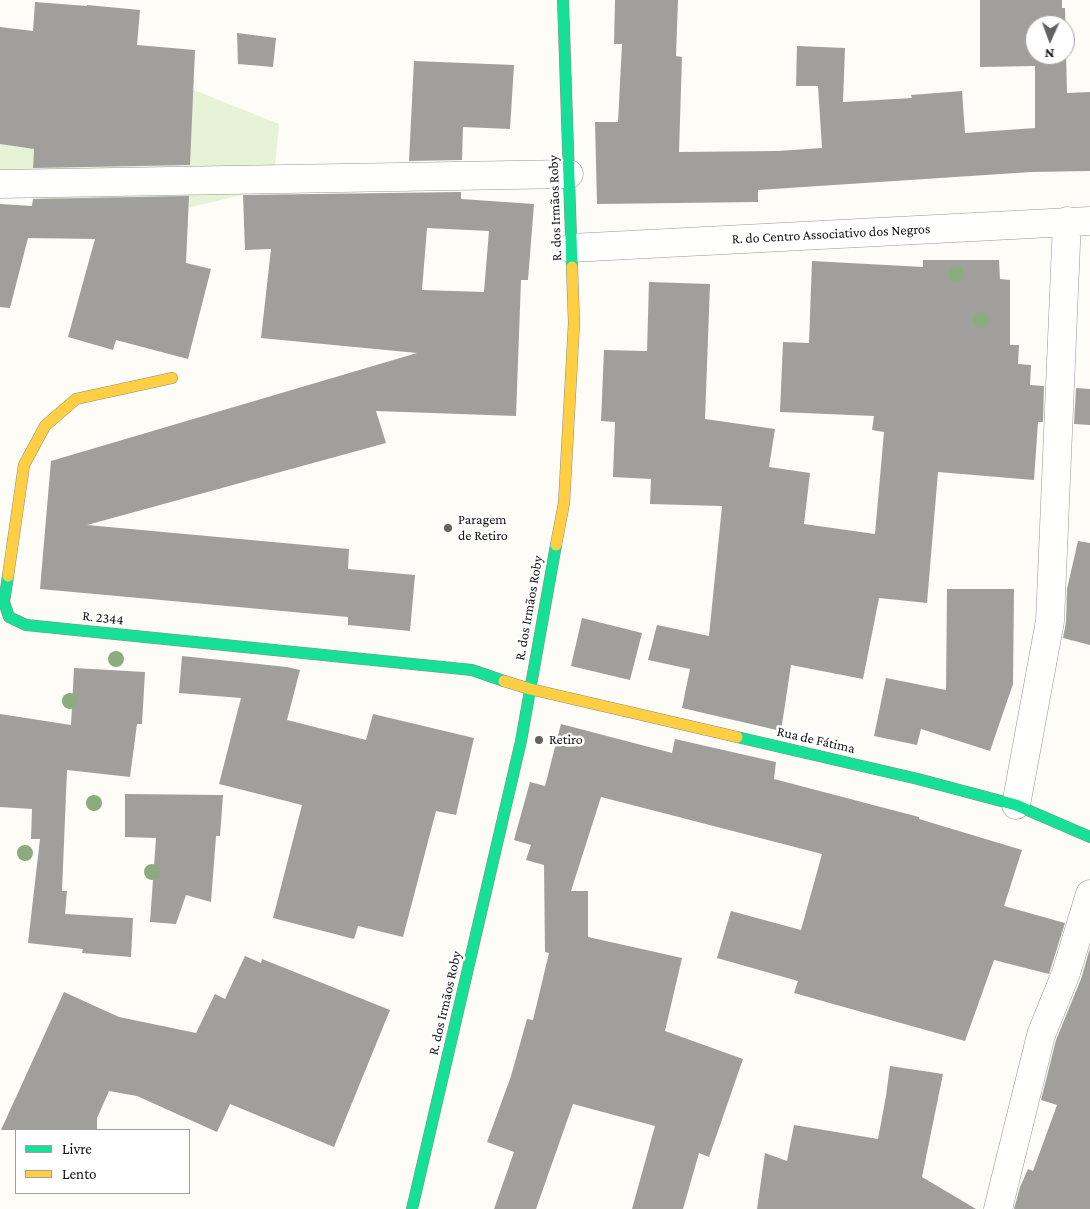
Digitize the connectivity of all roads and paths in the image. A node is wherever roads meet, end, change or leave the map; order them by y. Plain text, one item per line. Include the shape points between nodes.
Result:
1 (563, 0) edge
2 (569, 174) junction
3 (0, 184) edge
4 (1079, 221) edge
5 (572, 248) junction
6 (172, 378) dead end
7 (530, 689) junction
8 (1016, 805) junction
9 (1090, 837) edge
10 (1090, 894) edge
11 (412, 1209) edge
12 (998, 1209) edge

1 - 2 street, R. dos Irmãos Roby
2 - 3 street
2 - 5 street, R. dos Irmãos Roby
4 - 5 street, R. do Centro Associativo dos Negros
4 - 8 street via 1050,620
5 - 7 street, R. dos Irmãos Roby via 574,322 564,503
6 - 7 street, R. 2344 via 76,399 45,426 24,465 4,602 9,617 26,625 472,670
7 - 8 street, Rua de Fátima via 918,779
7 - 11 street, R. dos Irmãos Roby via 508,798
8 - 9 street, Rua de Fátima
10 - 12 street via 1066,973 1041,1035

